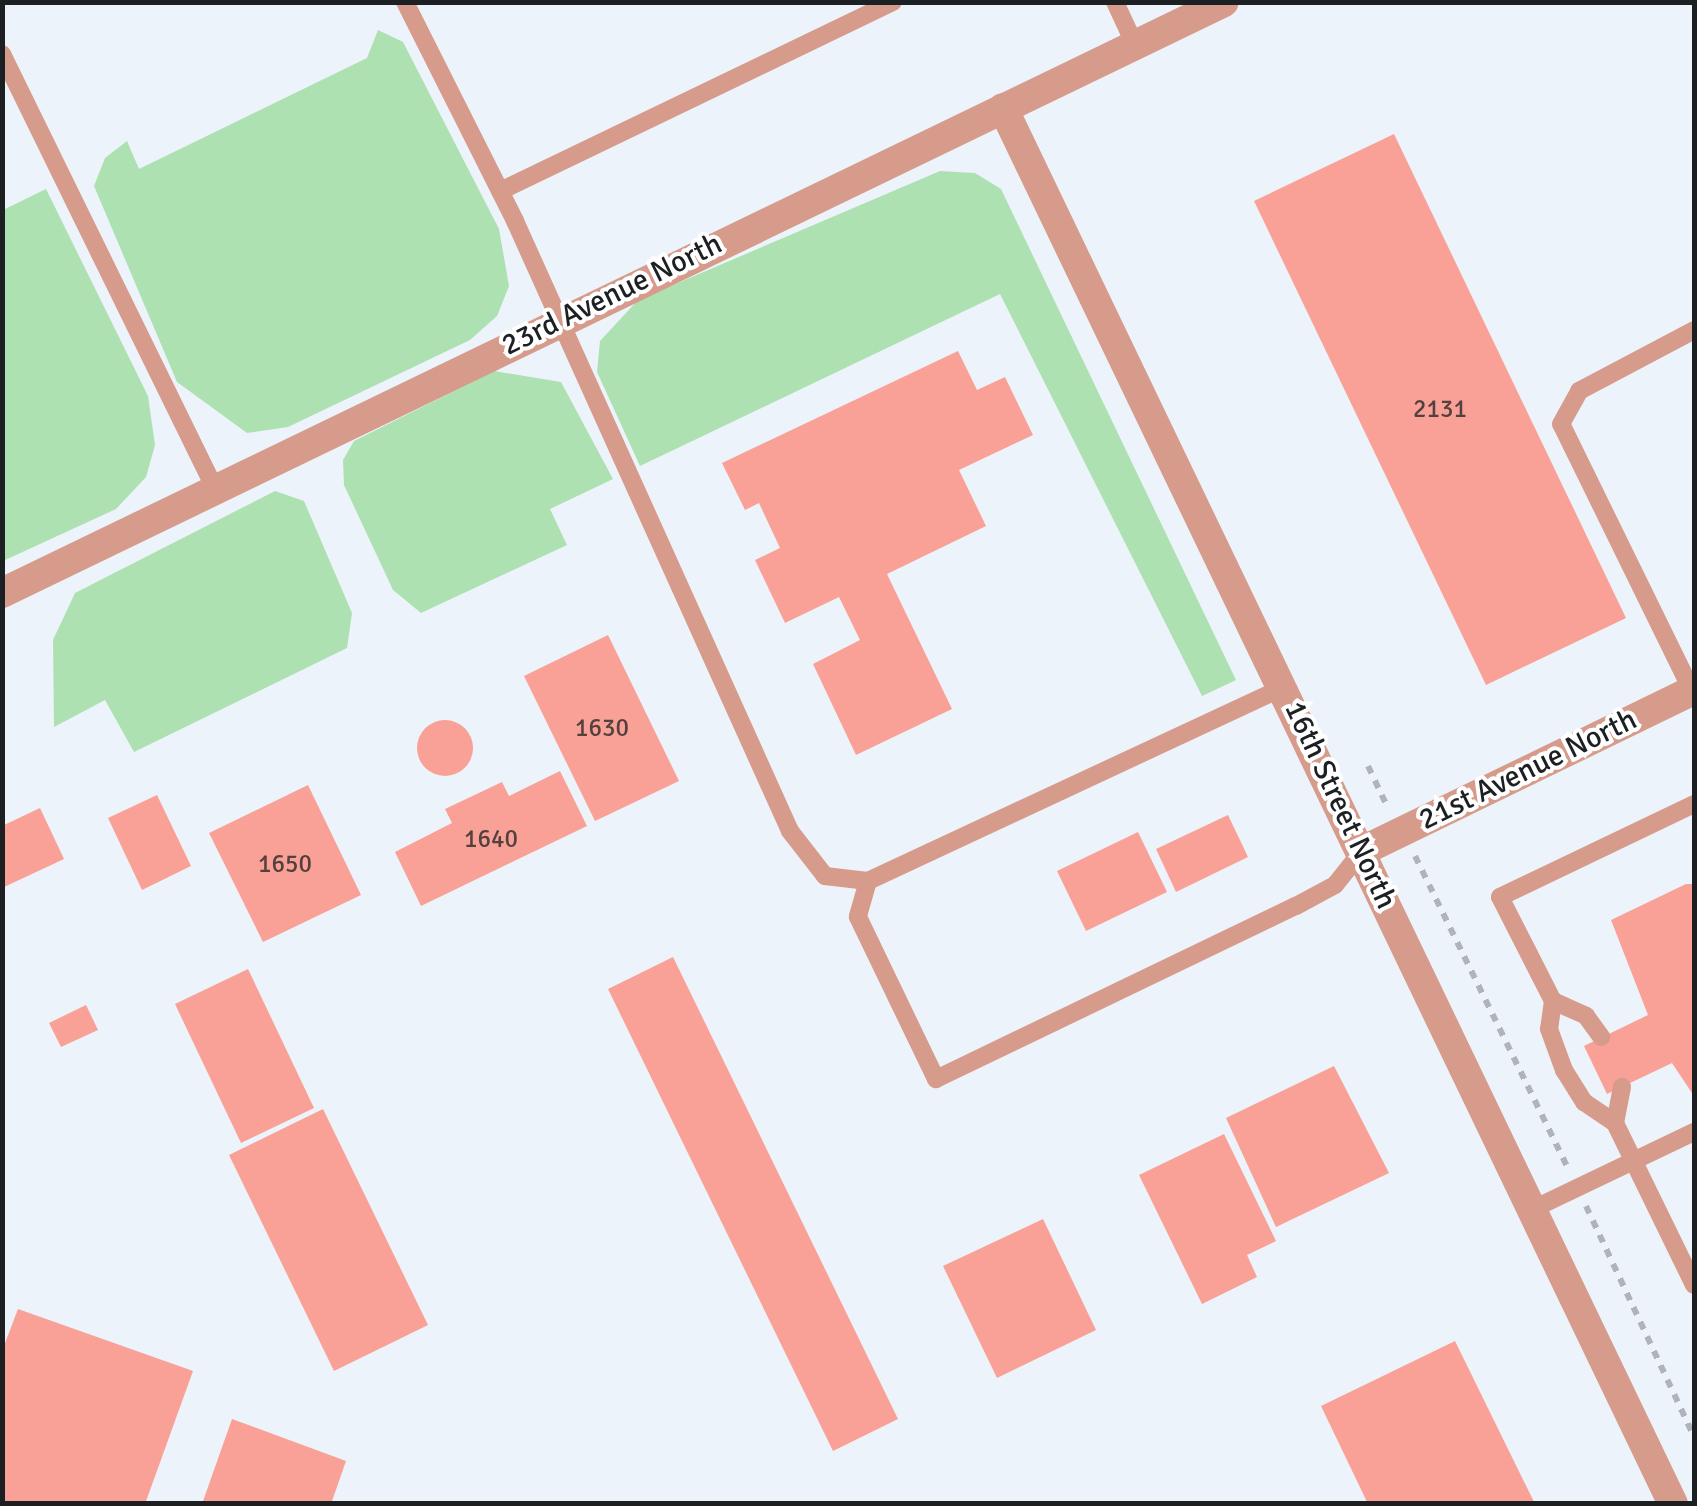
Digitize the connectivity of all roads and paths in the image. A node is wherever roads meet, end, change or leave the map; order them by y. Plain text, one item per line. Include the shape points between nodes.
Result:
1 (406, 2) edge
2 (893, 2) edge
3 (1115, 2) edge
4 (1224, 2) edge
5 (1135, 45) junction
6 (2, 54) edge
7 (1003, 108) junction
8 (500, 191) junction
9 (557, 320) junction
10 (1694, 330) edge
11 (216, 491) junction
12 (2, 593) edge
13 (1284, 686) junction
14 (1693, 691) edge
15 (1368, 766) dead end
16 (1694, 804) edge
17 (1400, 833) junction
18 (1362, 851) junction
19 (868, 881) junction
20 (1553, 1001) junction
21 (1601, 1037) dead end
22 (1622, 1087) dead end
23 (1615, 1122) junction
24 (1694, 1132) edge
25 (1634, 1160) junction
26 (1577, 1188) junction
27 (1533, 1209) junction
28 (1694, 1285) edge
29 (1694, 1437) edge
30 (1673, 1504) edge

1 - 8 lane
2 - 8 lane
3 - 5 lane
4 - 5 street, 23rd Avenue North
5 - 7 street, 23rd Avenue North
6 - 11 lane
7 - 9 street, 23rd Avenue North
7 - 13 street, 16th Street North
8 - 9 lane
9 - 11 street, 23rd Avenue North
9 - 19 lane via 790,831 826,876
10 - 14 lane via 1579,391 1561,424
11 - 12 street, 23rd Avenue North
13 - 18 street, 16th Street North
13 - 19 lane
14 - 17 street, 21st Avenue North
15 - 17 path
16 - 20 lane via 1500,896
17 - 18 street, 21st Avenue North
17 - 26 path
18 - 19 lane via 1335,885 1296,906 936,1080 858,918
18 - 27 street, 16th Street North
20 - 21 lane via 1586,1016
20 - 23 lane via 1549,1028 1564,1070 1584,1102
22 - 23 lane
23 - 25 lane
24 - 25 lane
25 - 26 lane
25 - 28 lane
26 - 27 lane
26 - 29 path
27 - 30 street, 16th Street North

